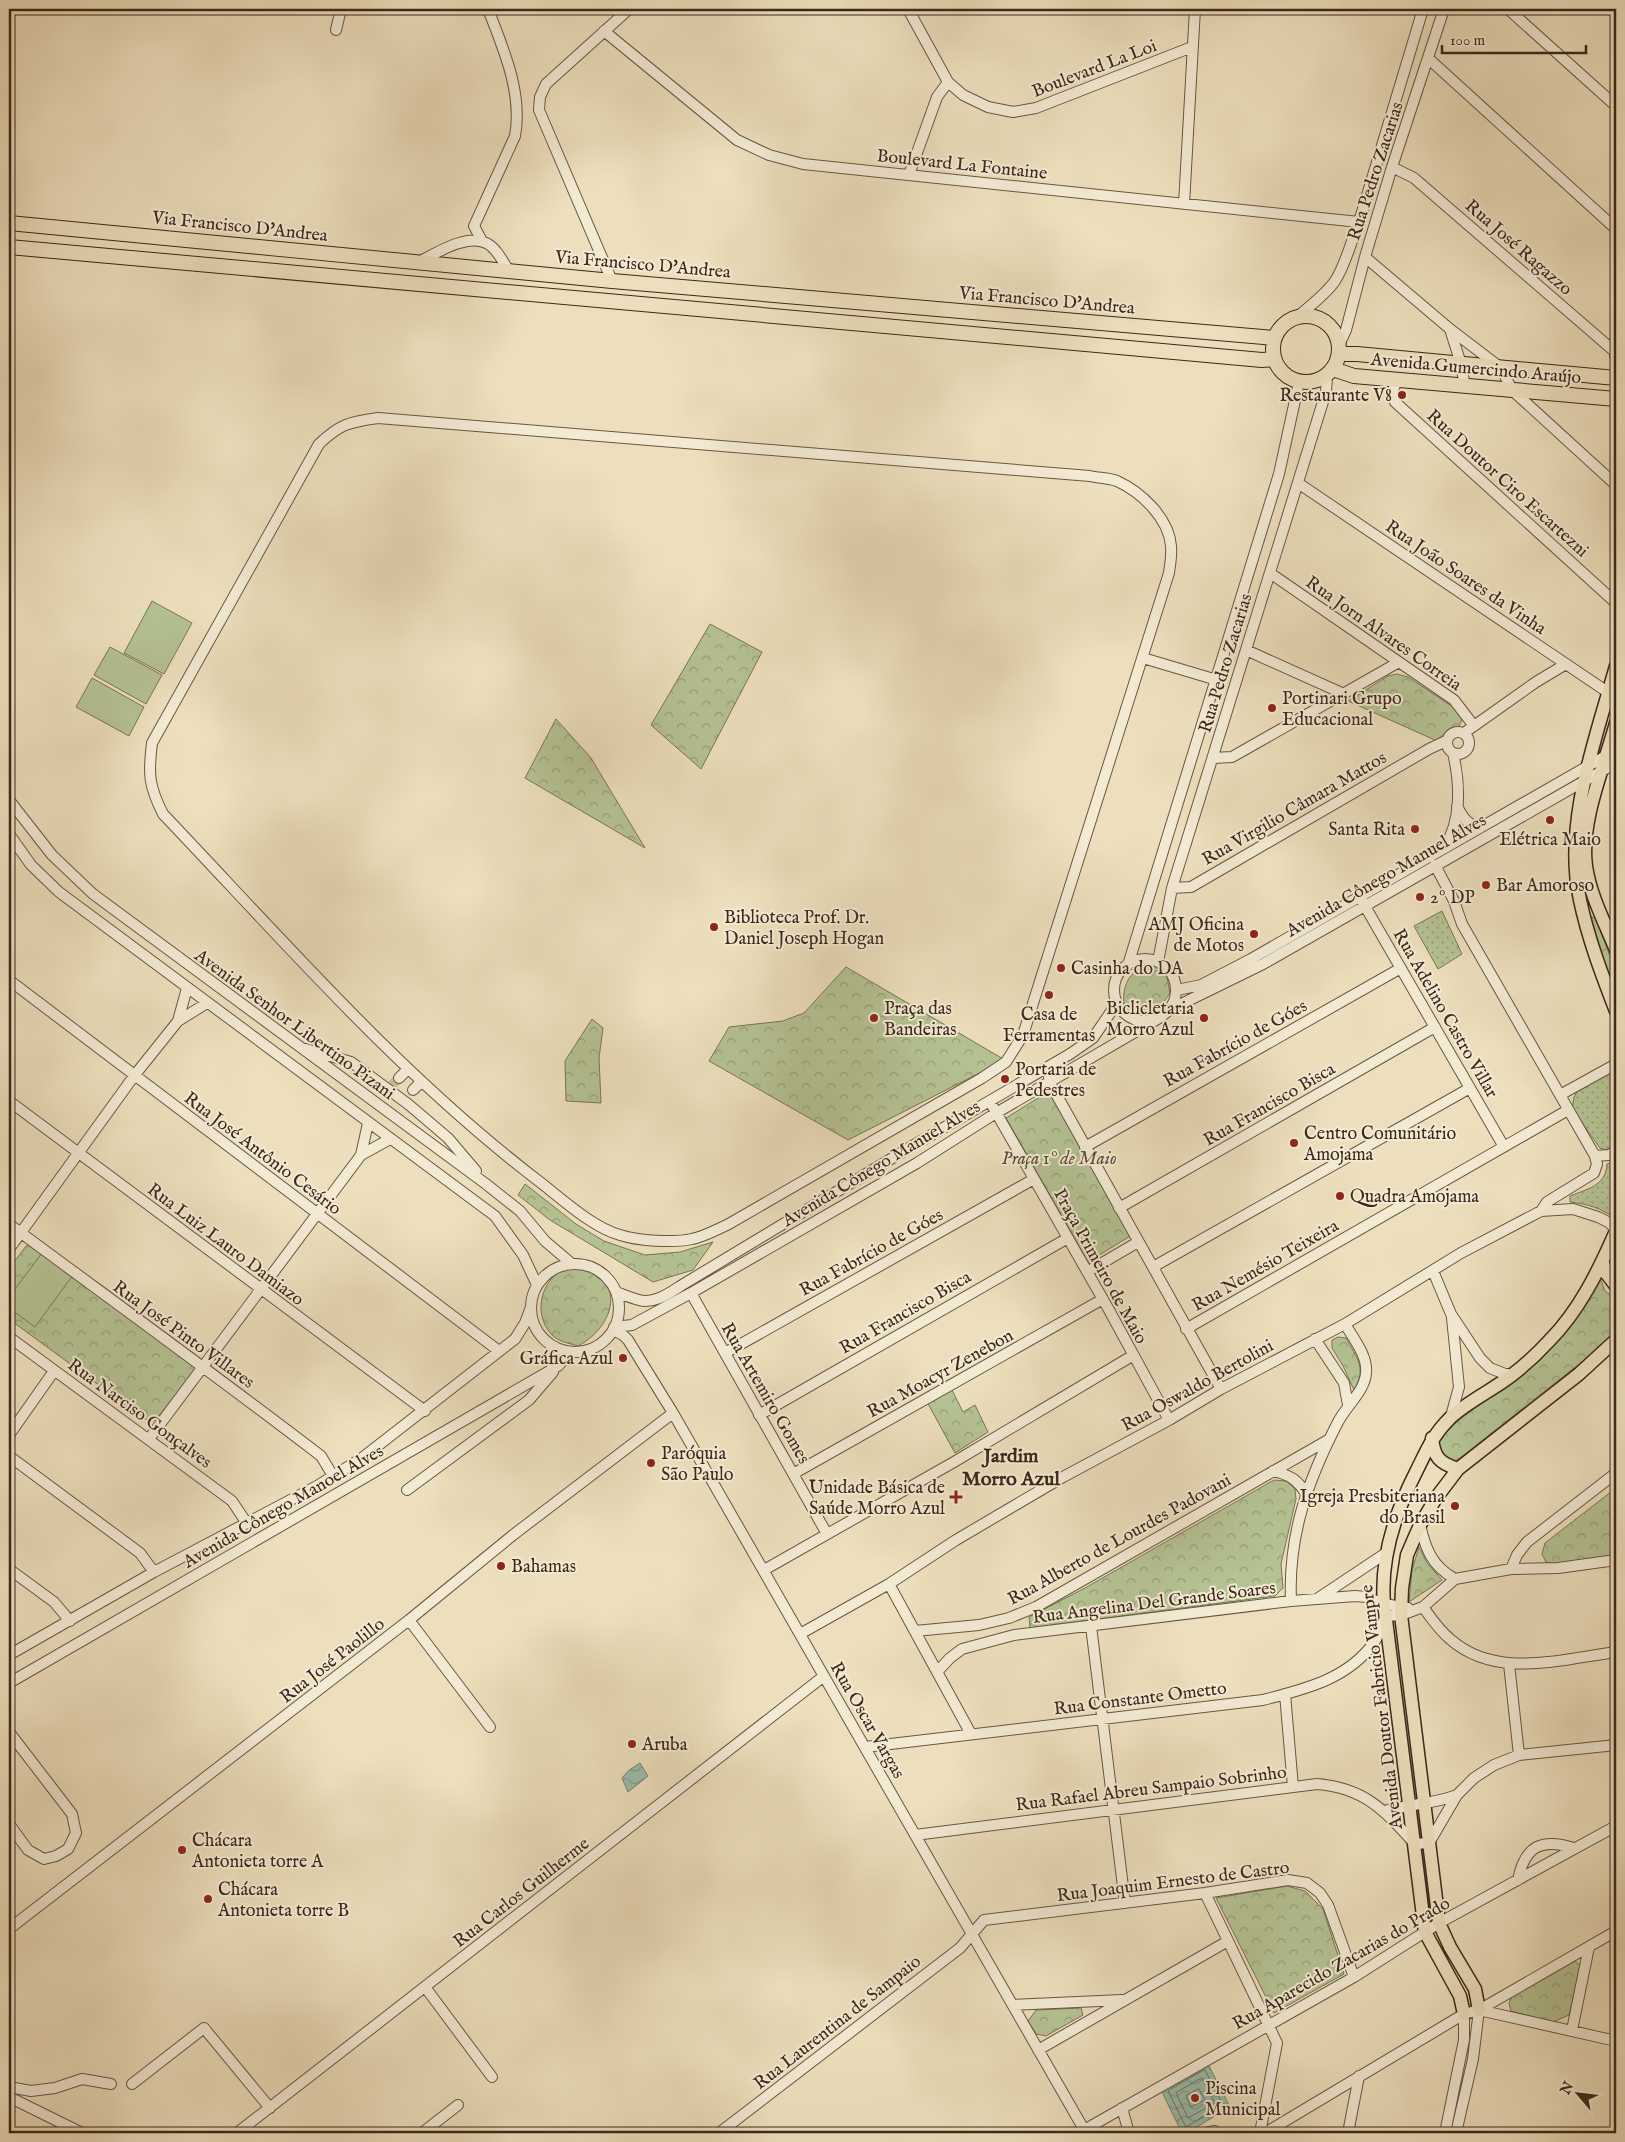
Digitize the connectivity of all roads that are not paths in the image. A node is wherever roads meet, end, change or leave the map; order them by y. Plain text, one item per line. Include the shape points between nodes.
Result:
1 (341, 9) edge
2 (488, 9) edge
3 (629, 9) edge
4 (908, 9) edge
5 (1194, 9) edge
6 (1423, 9) edge
7 (1444, 9) edge
8 (1508, 9) edge
9 (336, 30) dead end
10 (604, 31) junction
11 (1192, 48) junction
12 (1428, 59) junction
13 (948, 82) junction
14 (1616, 106) edge
15 (1392, 167) junction
16 (909, 175) junction
17 (1184, 204) junction
18 (1358, 222) junction
19 (9, 223) edge
20 (1616, 229) edge
21 (482, 241) junction
22 (9, 248) edge
23 (1365, 257) junction
24 (419, 262) junction
25 (509, 271) junction
26 (612, 281) junction
27 (1297, 316) junction
28 (1450, 329) junction
29 (1275, 338) junction
30 (1340, 348) junction
31 (1274, 359) junction
32 (1616, 359) edge
33 (1461, 364) junction
34 (1501, 368) junction
35 (1330, 372) junction
36 (1616, 375) edge
37 (1397, 380) junction
38 (1300, 382) junction
39 (1465, 387) junction
40 (1512, 390) junction
41 (1616, 399) edge
42 (1298, 483) junction
43 (1616, 485) edge
44 (1270, 573) junction
45 (1616, 603) edge
46 (1246, 650) junction
47 (1143, 658) junction
48 (1400, 662) junction
49 (1566, 664) junction
50 (1616, 666) edge
51 (1216, 680) junction
52 (1344, 694) junction
53 (1612, 695) edge
54 (1616, 723) edge
55 (1474, 726) junction
56 (1466, 736) junction
57 (1452, 749) junction
58 (1613, 756) edge
59 (1213, 758) junction
60 (1588, 766) junction
61 (1603, 771) junction
62 (1584, 781) junction
63 (9, 800) edge
64 (1457, 806) junction
65 (1480, 828) junction
66 (9, 834) edge
67 (1444, 849) junction
68 (1435, 865) junction
69 (1172, 888) junction
70 (1360, 896) junction
71 (1366, 906) junction
72 (1614, 936) edge
73 (1616, 950) edge
74 (1158, 962) junction
75 (1128, 965) junction
76 (1401, 968) junction
77 (9, 980) edge
78 (187, 988) junction
79 (1177, 990) junction
80 (207, 1003) junction
81 (1117, 1003) junction
82 (1616, 1012) edge
83 (1165, 1014) junction
84 (178, 1021) junction
85 (1435, 1027) junction
86 (298, 1047) junction
87 (1070, 1054) junction
88 (1616, 1064) edge
89 (408, 1069) junction
90 (134, 1076) junction
91 (399, 1078) tunnel mouth
92 (421, 1082) junction
93 (1050, 1083) junction
94 (1470, 1088) junction
95 (413, 1090) dead end
96 (1560, 1096) junction
97 (9, 1101) edge
98 (990, 1102) junction
99 (1568, 1110) junction
100 (996, 1113) junction
101 (368, 1122) junction
102 (390, 1139) junction
103 (1085, 1146) junction
104 (1504, 1147) junction
105 (1616, 1151) edge
106 (79, 1155) junction
107 (361, 1156) junction
108 (1595, 1156) junction
109 (1034, 1179) junction
110 (486, 1184) junction
111 (1119, 1208) junction
112 (1541, 1211) junction
113 (316, 1214) junction
114 (9, 1224) edge
115 (1616, 1231) edge
116 (20, 1232) junction
117 (1068, 1238) junction
118 (1138, 1242) junction
119 (9, 1249) edge
120 (1602, 1263) junction
121 (572, 1264) junction
122 (1153, 1267) junction
123 (1433, 1270) junction
124 (1087, 1272) junction
125 (537, 1285) junction
126 (1616, 1286) edge
127 (260, 1289) junction
128 (616, 1292) junction
129 (691, 1293) junction
130 (1103, 1299) junction
131 (531, 1307) junction
132 (1451, 1314) junction
133 (1345, 1324) junction
134 (614, 1329) junction
135 (1186, 1329) junction
136 (9, 1337) edge
137 (1315, 1339) junction
138 (1616, 1340) edge
139 (499, 1351) junction
140 (571, 1352) junction
141 (725, 1353) junction
142 (1132, 1356) junction
143 (558, 1366) junction
144 (204, 1367) junction
145 (54, 1371) junction
146 (1513, 1374) junction
147 (1221, 1389) junction
148 (1348, 1405) junction
149 (425, 1411) junction
150 (673, 1413) junction
151 (759, 1414) junction
152 (1451, 1417) junction
153 (1169, 1420) junction
154 (9, 1435) edge
155 (1432, 1438) junction
156 (149, 1439) junction
157 (1328, 1440) junction
158 (9, 1456) edge
159 (1458, 1469) junction
160 (1273, 1471) junction
161 (1616, 1473) edge
162 (793, 1474) junction
163 (333, 1476) junction
164 (406, 1490) dead end
165 (1306, 1494) junction
166 (246, 1522) junction
167 (1420, 1525) junction
168 (827, 1534) junction
169 (1386, 1552) junction
170 (1616, 1560) edge
171 (9, 1568) edge
172 (1511, 1569) junction
173 (764, 1570) junction
174 (154, 1572) junction
175 (1455, 1579) junction
176 (889, 1584) junction
177 (1316, 1599) junction
178 (1291, 1601) junction
179 (1410, 1609) junction
180 (1385, 1610) junction
181 (1009, 1618) junction
182 (409, 1620) junction
183 (70, 1621) junction
184 (1091, 1626) junction
185 (914, 1631) junction
186 (800, 1634) junction
187 (1014, 1635) junction
188 (1616, 1652) edge
189 (9, 1655) edge
190 (1509, 1664) junction
191 (937, 1672) junction
192 (824, 1676) junction
193 (9, 1683) edge
194 (1285, 1694) junction
195 (1103, 1719) junction
196 (490, 1727) dead end
197 (9, 1732) edge
198 (971, 1734) junction
199 (1616, 1745) edge
200 (865, 1747) junction
201 (1519, 1756) junction
202 (1293, 1787) junction
203 (1457, 1795) junction
204 (1425, 1803) junction
205 (1410, 1804) junction
206 (1114, 1810) junction
207 (1385, 1811) junction
208 (9, 1824) edge
209 (1616, 1826) edge
210 (915, 1835) junction
211 (1430, 1843) junction
212 (1415, 1844) junction
213 (1574, 1848) junction
214 (1518, 1880) junction
215 (1204, 1893) junction
216 (1125, 1903) junction
217 (1439, 1923) junction
218 (9, 1929) edge
219 (1616, 1931) edge
220 (1425, 1932) junction
221 (972, 1934) junction
222 (1228, 1941) junction
223 (1589, 1947) junction
224 (1354, 1977) junction
225 (425, 1988) junction
226 (1126, 2000) junction
227 (1013, 2005) junction
228 (1479, 2010) junction
229 (1464, 2014) junction
230 (1269, 2025) junction
231 (1572, 2030) junction
232 (1616, 2041) edge
233 (1038, 2050) junction
234 (1359, 2076) junction
235 (492, 2077) dead end
236 (111, 2084) dead end
237 (132, 2084) dead end
238 (9, 2087) edge
239 (9, 2097) edge
240 (458, 2105) dead end
241 (270, 2108) junction
242 (1122, 2108) junction
243 (1085, 2131) edge
244 (80, 2133) edge
245 (237, 2133) edge
246 (422, 2133) edge
247 (719, 2133) edge
248 (1129, 2133) edge
249 (1204, 2133) edge
250 (1217, 2133) edge
251 (1260, 2133) edge
252 (1265, 2133) edge
253 (1348, 2133) edge
254 (1445, 2133) edge
255 (1456, 2133) edge

1 - 9 street
2 - 21 street via 508,63 518,124 516,136 474,226
3 - 10 street
4 - 13 street, Boulevard La Loi
5 - 11 street
6 - 18 street, Rua Pedro Zacarias
7 - 12 street, Rua Pedro Zacarias
8 - 14 street
10 - 16 street, Boulevard La Fontaine via 737,140 803,164
10 - 26 street via 546,84 539,110
11 - 13 street, Boulevard La Loi via 1036,108 1013,112 988,107 963,95
11 - 17 street
12 - 15 street, Rua Pedro Zacarias
12 - 20 street
13 - 16 street via 937,97
15 - 23 street, Rua Pedro Zacarias
15 - 32 street, Rua José Ragazzo via 1414,178 1614,351
16 - 17 street, Boulevard La Fontaine
17 - 18 street, Boulevard La Fontaine
18 - 27 street, Rua Pedro Zacarias via 1334,281 1322,296
19 - 24 highway, Via Francisco D'Andrea
21 - 24 street via 449,246
21 - 25 street via 494,248
22 - 31 highway
23 - 28 street
23 - 30 street, Rua Pedro Zacarias
24 - 25 highway, Via Francisco D'Andrea
25 - 26 highway, Via Francisco D'Andrea
26 - 29 highway, Via Francisco D'Andrea
27 - 29 highway via 1284,325
27 - 30 highway via 1308,315 1324,320 1336,332
28 - 33 street
28 - 34 street
29 - 31 highway
30 - 33 highway, Avenida Gumercindo Araújo via 1357,354
30 - 35 highway
31 - 38 highway via 1288,377
33 - 34 highway, Avenida Gumercindo Araújo
33 - 39 street
34 - 36 highway, Avenida Gumercindo Araújo
34 - 40 street
35 - 37 highway, Avenida Gumercindo Araújo
35 - 38 highway via 1319,380
35 - 42 street, Rua Pedro Zacarias
37 - 39 highway, Avenida Gumercindo Araújo
37 - 45 street, Rua Doutor Ciro Escartezni via 1392,393 1394,402
38 - 51 street, Rua Pedro Zacarias via 1279,474
39 - 40 highway, Avenida Gumercindo Araújo
40 - 41 highway, Avenida Gumercindo Araújo
40 - 43 street
42 - 44 street, Rua Pedro Zacarias
42 - 49 street, Rua João Soares da Vinha
44 - 46 street, Rua Pedro Zacarias
44 - 48 street, Rua Jorn Alvares Correia
46 - 52 street
46 - 59 street, Rua Pedro Zacarias
47 - 51 street
47 - 89 street via 1169,573 1171,546 1164,524 1152,506 1115,480 378,418 351,422 334,430 319,444 152,744 149,768 152,793 163,814
47 - 92 street via 1023,1035 1006,1062 982,1078 727,1225 692,1239 655,1241 620,1235 590,1220 500,1151
48 - 52 street
48 - 55 street, Rua Jorn Alvares Correia via 1454,700
49 - 53 street, Rua João Soares da Vinha
49 - 55 street
50 - 53 main road
51 - 75 street, Rua Pedro Zacarias
52 - 59 street via 1232,757
53 - 60 main road
54 - 58 main road
55 - 56 street
56 - 57 street via 1469,745 1466,751
56 - 57 street via 1457,732 1450,735
57 - 64 street via 1459,788
57 - 69 street, Rua Virgilio Câmara Mattos via 1429,749 1191,887
58 - 60 street, Avenida Cônego Manuel Alves
58 - 61 main road
59 - 69 street, Rua Pedro Zacarias
60 - 62 main road
60 - 65 street, Avenida Cônego Manuel Alves
61 - 62 street, Avenida Cônego Manuel Alves
61 - 72 main road via 1585,836 1586,866 1594,897
62 - 68 street, Avenida Cônego Manuel Alves
62 - 82 main road via 1576,836 1579,899
63 - 86 street, Avenida Senhor Libertino Pizani via 52,855 93,894
64 - 65 street via 1465,820
64 - 67 street via 1450,838
65 - 67 street, Avenida Cônego Manuel Alves
66 - 78 street, Avenida Senhor Libertino Pizani via 31,865 59,892
67 - 70 street, Avenida Cônego Manuel Alves
68 - 71 street, Avenida Cônego Manuel Alves
68 - 96 street via 1462,924
69 - 74 street, Rua Pedro Zacarias
70 - 71 street, Rua Adelino Castro Villar
70 - 79 street, Avenida Cônego Manuel Alves via 1201,985
71 - 76 street, Rua Adelino Castro Villar
71 - 83 street, Avenida Cônego Manuel Alves
72 - 73 main road
74 - 75 street via 1137,960
74 - 79 street via 1172,973
75 - 81 street via 1116,982
76 - 85 street, Rua Adelino Castro Villar
76 - 103 street, Rua Fabrício de Góes
77 - 90 street, Rua José Antônio Cesário
78 - 80 street, Avenida Senhor Libertino Pizani
78 - 84 street
79 - 83 street via 1175,1001
80 - 84 street
80 - 101 street, Avenida Senhor Libertino Pizani
81 - 83 street via 1123,1012 1136,1020 1152,1021
81 - 87 street, Avenida Cônego Manuel Alves via 1093,1038
83 - 93 street, Avenida Cônego Manuel Alves
84 - 90 street
85 - 94 street, Rua Adelino Castro Villar
85 - 111 street, Rua Francisco Bisca
86 - 110 street, Avenida Senhor Libertino Pizani
86 - 110 street via 351,1062 389,1088 448,1138
87 - 93 street via 1050,1072
87 - 98 street, Avenida Cônego Manuel Alves
88 - 96 street
89 - 91 street
89 - 92 street
90 - 106 street
90 - 113 street, Rua José Antônio Cesário
92 - 95 street
93 - 100 street, Avenida Cônego Manuel Alves
93 - 103 street
94 - 104 street, Rua Adelino Castro Villar
94 - 122 street
96 - 99 street
97 - 106 street, Rua Luiz Lauro Damiazo
98 - 100 street, Praça Primeiro de Maio
98 - 128 street, Avenida Cônego Manuel Alves via 659,1299 648,1302
99 - 104 street, Rua Nemésio Teixeira
99 - 108 street
100 - 109 street, Praça Primeiro de Maio
100 - 129 street, Avenida Cônego Manuel Alves via 917,1163
101 - 102 street, Avenida Senhor Libertino Pizani
101 - 107 street
102 - 107 street
102 - 125 street, Avenida Senhor Libertino Pizani via 495,1216 524,1255
103 - 111 street
104 - 135 street, Rua Nemésio Teixeira
105 - 108 street
106 - 116 street
106 - 127 street, Rua Luiz Lauro Damiazo
107 - 113 street
108 - 112 street via 1594,1173 1547,1202
109 - 117 street, Praça Primeiro de Maio
109 - 141 street, Rua Fabrício de Góes
110 - 121 street, Avenida Senhor Libertino Pizani via 520,1211 545,1241
111 - 118 street
112 - 115 street, Rua Oswaldo Bertolini via 1573,1209 1610,1223
112 - 123 street, Rua Oswaldo Bertolini
113 - 127 street
113 - 139 street, Rua José Antônio Cesário
114 - 116 street, Rua José Pinto Villares
115 - 120 main road, Avenida Doutor Fabricio Vampre
116 - 119 street
116 - 144 street, Rua José Pinto Villares
117 - 124 street, Praça Primeiro de Maio
117 - 151 street, Rua Francisco Bisca
118 - 122 street
118 - 124 street
120 - 126 main road
120 - 146 main road, Avenida Doutor Fabricio Vampre via 1575,1309 1557,1332
121 - 125 street via 546,1274
121 - 128 street via 586,1265 598,1271
122 - 135 street
123 - 132 street
123 - 133 street, Rua Oswaldo Bertolini
124 - 130 street, Praça Primeiro de Maio
125 - 131 street
127 - 144 street
127 - 149 street, Rua Luiz Lauro Damiazo
128 - 134 street via 619,1304
129 - 134 street, Avenida Cônego Manuel Alves via 632,1325
129 - 141 street, Rua Artemiro Gomes
130 - 142 street, Praça Primeiro de Maio
130 - 162 street, Rua Moacyr Zenebon
131 - 139 street, Avenida Cônego Manoel Alves via 515,1339
131 - 140 street via 532,1320 538,1332 558,1349
132 - 146 street via 1490,1368
132 - 152 street via 1459,1387
133 - 137 street, Rua Oswaldo Bertolini
133 - 148 street via 1365,1359 1366,1373 1362,1386
134 - 140 street via 595,1347
134 - 150 street, Rua Oscar Vargas via 628,1340
135 - 147 street
136 - 145 street, Rua Narciso Gonçalves
137 - 147 street, Rua Oswaldo Bertolini
137 - 148 street via 1344,1383
138 - 159 main road, Avenida Doutor Fabricio Vampre via 1579,1374
139 - 149 street, Avenida Cônego Manoel Alves
140 - 143 street, Avenida Cônego Manoel Alves
141 - 151 street, Rua Artemiro Gomes
142 - 153 street, Praça Primeiro de Maio
142 - 168 street
143 - 164 street via 529,1400
143 - 193 street, Avenida Cônego Manoel Alves
144 - 156 street
144 - 163 street, Rua José Pinto Villares via 321,1456
145 - 154 street
145 - 156 street, Rua Narciso Gonçalves
146 - 152 main road, Avenida Doutor Fabricio Vampre
147 - 153 street, Rua Oswaldo Bertolini
148 - 157 street
149 - 163 street, Avenida Cônego Manoel Alves
150 - 173 street, Rua Oscar Vargas
150 - 182 street, Rua José Paolillo via 513,1535
151 - 162 street, Rua Artemiro Gomes
152 - 155 main road, Avenida Doutor Fabricio Vampre
153 - 176 street, Rua Oswaldo Bertolini via 1054,1482
155 - 159 main road via 1433,1452 1440,1460
155 - 169 main road, Avenida Doutor Fabricio Vampre via 1401,1502
156 - 166 street, Rua Narciso Gonçalves via 232,1500
157 - 160 street, Rua Alberto de Lourdes Padovani
157 - 165 street
158 - 174 street via 140,1552
159 - 167 main road, Avenida Doutor Fabricio Vampre
160 - 165 street via 1299,1482
160 - 181 street, Rua Alberto de Lourdes Padovani via 1036,1607
161 - 172 street via 1528,1542
162 - 168 street, Rua Artemiro Gomes
163 - 166 street, Avenida Cônego Manoel Alves
165 - 178 street via 1293,1543
166 - 174 street, Avenida Cônego Manoel Alves
167 - 175 street via 1431,1558 1442,1571
167 - 179 main road, Avenida Doutor Fabricio Vampre via 1407,1555
168 - 173 street
169 - 177 street
169 - 180 main road, Avenida Doutor Fabricio Vampre via 1382,1587
170 - 172 street via 1558,1568
171 - 183 street via 54,1602
172 - 175 street
173 - 186 street, Rua Oscar Vargas
174 - 183 street, Avenida Cônego Manoel Alves
175 - 179 street
176 - 185 street
176 - 186 street, Rua Oswaldo Bertolini
177 - 178 street, Rua Angelina Del Grande Soares
177 - 180 street, Rua Angelina Del Grande Soares via 1367,1597
178 - 184 street, Rua Angelina Del Grande Soares
179 - 180 street, Rua Angelina Del Grande Soares
179 - 190 street via 1452,1641 1492,1662
179 - 204 main road, Avenida Doutor Fabricio Vampre
180 - 194 street, Rua Constante Ometto via 1375,1640 1359,1660 1332,1679
180 - 205 main road, Avenida Doutor Fabricio Vampre
181 - 185 street, Rua Alberto de Lourdes Padovani via 979,1625
181 - 187 street
182 - 196 street
182 - 218 street, Rua José Paolillo
183 - 189 street, Avenida Cônego Manoel Alves
184 - 187 street, Rua Angelina Del Grande Soares
184 - 195 street
185 - 191 street
186 - 192 street, Rua Oscar Vargas
187 - 191 street, Rua Angelina Del Grande Soares via 962,1650
188 - 190 street
190 - 201 street
191 - 198 street
192 - 200 street, Rua Oscar Vargas
192 - 225 street, Rua Carlos Guilherme
194 - 195 street, Rua Constante Ometto via 1263,1700
194 - 202 street
195 - 198 street, Rua Constante Ometto
195 - 206 street
197 - 208 street via 72,1814 76,1833 68,1849 44,1859 28,1850
198 - 200 street, Rua Constante Ometto
199 - 201 street
200 - 210 street, Rua Oscar Vargas
201 - 203 street via 1480,1773
202 - 206 street, Rua Rafael Abreu Sampaio Sobrinho
202 - 207 street, Rua Rafael Abreu Sampaio Sobrinho via 1338,1786 1359,1794
203 - 204 street
203 - 211 street
204 - 205 street
204 - 211 main road, Avenida Doutor Fabricio Vampre
205 - 207 street
205 - 212 main road, Avenida Doutor Fabricio Vampre
206 - 210 street, Rua Rafael Abreu Sampaio Sobrinho
206 - 216 street
207 - 212 street, Rua Rafael Abreu Sampaio Sobrinho
209 - 213 street, Rua Aparecido Zacarias do Prado
210 - 221 street, Rua Oscar Vargas
211 - 212 street
211 - 217 main road, Avenida Doutor Fabricio Vampre
212 - 220 main road, Avenida Doutor Fabricio Vampre
213 - 214 street, Rua Aparecido Zacarias do Prado
213 - 214 street via 1557,1843 1533,1848 1521,1863
214 - 217 street, Rua Aparecido Zacarias do Prado
215 - 216 street, Rua Joaquim Ernesto de Castro
215 - 222 street
215 - 224 street, Rua Joaquim Ernesto de Castro via 1288,1880 1307,1883 1328,1905
216 - 221 street, Rua Joaquim Ernesto de Castro via 984,1920
217 - 220 street, Rua Aparecido Zacarias do Prado
217 - 228 main road, Avenida Doutor Fabricio Vampre via 1475,1989
219 - 223 street
220 - 224 street, Rua Aparecido Zacarias do Prado
220 - 229 main road, Avenida Doutor Fabricio Vampre via 1460,1996
221 - 227 street, Rua Oscar Vargas
221 - 247 street, Rua Laurentina de Sampaio via 960,1948
222 - 226 street
222 - 230 street
223 - 228 street
223 - 231 street
224 - 230 street, Rua Aparecido Zacarias do Prado
225 - 235 street
225 - 241 street, Rua Carlos Guilherme
226 - 227 street
226 - 233 street
227 - 233 street, Rua Oscar Vargas
228 - 229 street
228 - 231 street
228 - 255 street via 1473,2059
229 - 234 street
229 - 254 street via 1464,2040
230 - 242 street, Rua Aparecido Zacarias do Prado
230 - 251 street via 1277,2043
231 - 232 street
233 - 243 street, Rua Oscar Vargas
234 - 252 street
234 - 253 street
236 - 238 street via 82,2079 55,2088 31,2091
237 - 241 street via 204,2028
239 - 244 street
240 - 246 street
241 - 245 street, Rua Carlos Guilherme
242 - 243 street, Rua Aparecido Zacarias do Prado
242 - 248 street
249 - 250 street

